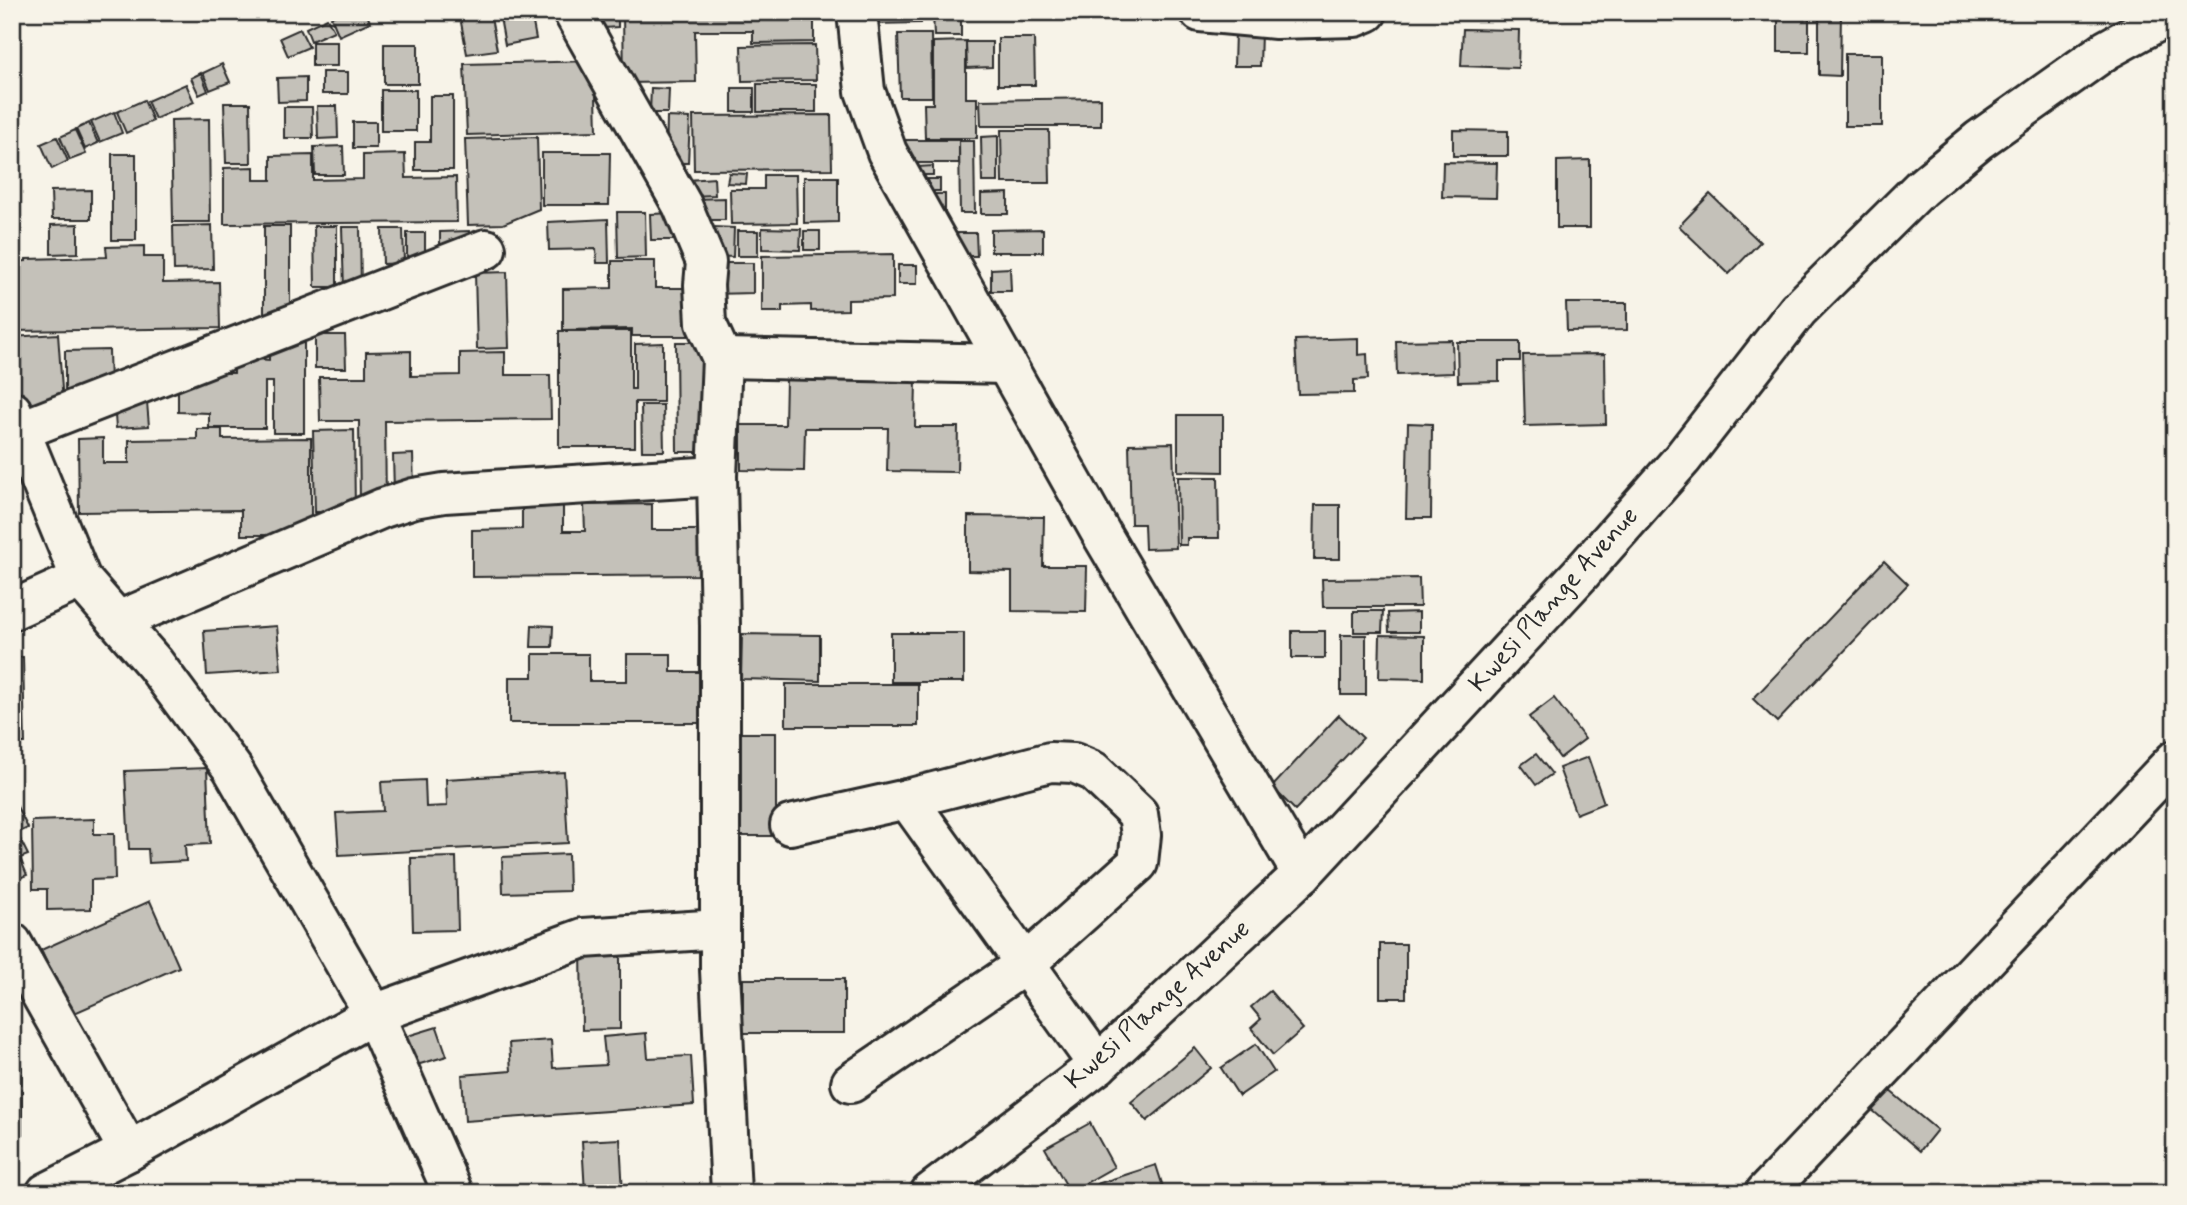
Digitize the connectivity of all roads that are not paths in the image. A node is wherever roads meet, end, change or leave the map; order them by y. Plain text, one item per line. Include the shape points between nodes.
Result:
1 (573, 12) edge
2 (857, 12) edge
3 (1200, 12) edge
4 (1367, 12) edge
5 (2175, 12) edge
6 (486, 249) dead end
7 (722, 358) junction
8 (1006, 364) junction
9 (16, 421) edge
10 (717, 476) junction
11 (81, 579) junction
12 (12, 610) edge
13 (118, 621) junction
14 (2175, 760) edge
15 (907, 799) junction
16 (790, 825) dead end
17 (1302, 874) junction
18 (720, 929) junction
19 (12, 943) edge
20 (1024, 965) junction
21 (374, 1014) junction
22 (1098, 1065) junction
23 (851, 1083) dead end
24 (128, 1151) junction
25 (46, 1193) edge
26 (453, 1193) edge
27 (731, 1193) edge
28 (930, 1193) edge
29 (1766, 1193) edge

1 - 7 street via 682,205 706,262 706,323
2 - 8 street via 865,91 887,152
3 - 4 street via 1276,19 1355,17
5 - 17 street, Kwesi Plange Avenue via 2106,50 1979,140 1920,189 1798,310 1682,458 1583,571
6 - 9 street
7 - 8 street
7 - 10 street
8 - 17 street
9 - 11 street
10 - 13 street via 414,498
10 - 18 street
11 - 12 street
11 - 13 street
13 - 21 street via 232,768
14 - 29 street
15 - 16 street
15 - 20 street
15 - 20 street via 1050,762 1074,763 1093,771 1138,814 1138,863
17 - 22 street, Kwesi Plange Avenue
18 - 21 street via 583,938
18 - 27 street
19 - 24 street
20 - 22 street
20 - 23 street
21 - 24 street
21 - 26 street
22 - 28 street, Kwesi Plange Avenue
24 - 25 street

